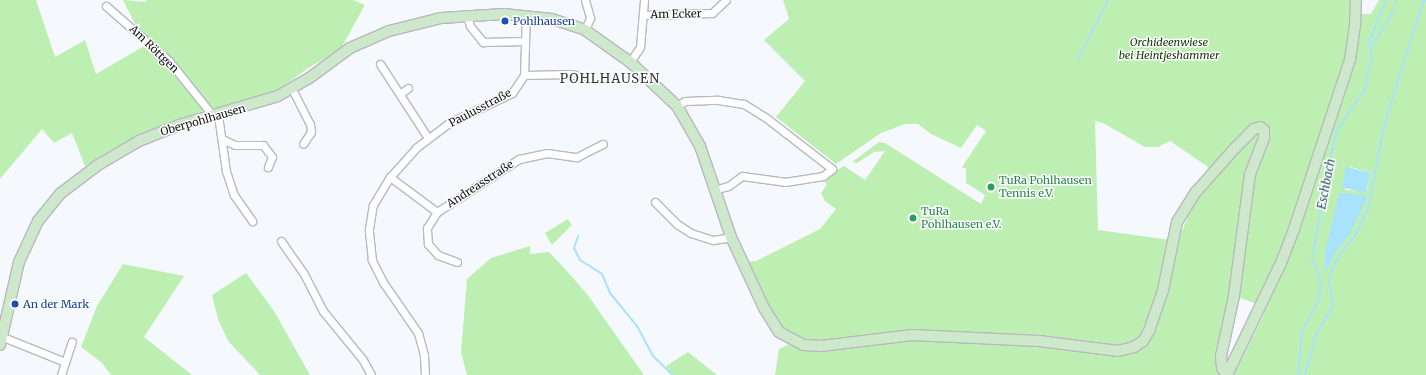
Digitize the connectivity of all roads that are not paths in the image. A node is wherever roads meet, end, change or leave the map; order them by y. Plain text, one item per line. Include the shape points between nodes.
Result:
1 (585, 0) edge
2 (644, 0) edge
3 (726, 0) edge
4 (1356, 0) edge
5 (106, 6) dead end
6 (467, 15) junction
7 (644, 15) junction
8 (526, 16) junction
9 (585, 30) junction
10 (525, 41) junction
11 (630, 62) junction
12 (380, 64) dead end
13 (524, 75) junction
14 (582, 77) dead end
15 (408, 88) dead end
16 (292, 89) junction
17 (400, 94) junction
18 (677, 106) junction
19 (215, 115) junction
20 (428, 138) junction
21 (222, 139) junction
22 (303, 144) dead end
23 (603, 144) dead end
24 (268, 167) dead end
25 (390, 177) junction
26 (714, 190) junction
27 (655, 202) dead end
28 (437, 212) junction
29 (252, 221) dead end
30 (731, 237) junction
31 (281, 241) dead end
32 (457, 262) dead end
33 (1, 341) edge
34 (72, 342) dead end
35 (65, 362) junction
36 (61, 375) edge
37 (371, 375) edge
38 (424, 375) edge
39 (1227, 375) edge

1 - 9 street via 590,18
2 - 7 street, Am Ecker
3 - 7 street, Am Ecker via 712,13
4 - 39 street via 1350,60 1294,229 1281,263
5 - 19 street, Am Röttgen via 169,61
6 - 8 street, Oberpohlhausen
6 - 10 street via 470,26 483,42
6 - 16 street, Oberpohlhausen via 422,22 369,39 350,48
7 - 11 street, Am Ecker via 640,47
8 - 9 street, Oberpohlhausen via 566,22
8 - 10 street
9 - 11 street, Oberpohlhausen
10 - 13 street
11 - 18 street, Oberpohlhausen
12 - 17 street
13 - 14 street via 571,74
13 - 20 street, Paulusstraße via 512,93 506,97 466,114
15 - 17 street
16 - 19 street, Oberpohlhausen via 267,101
16 - 22 street via 310,124 311,132
17 - 20 street
18 - 26 street, Oberpohlhausen via 700,146
18 - 26 street via 685,101 718,100 744,104 765,116 832,169 823,176 786,182 742,176 728,186
19 - 21 street
19 - 33 street, Oberpohlhausen via 179,125 139,141 75,181 50,205 26,244
20 - 25 street, Paulusstraße
21 - 24 street via 235,145 263,145 272,157
21 - 29 street via 226,171 234,196
23 - 28 street, Andreasstraße via 577,157 548,153 519,159
25 - 28 street, Andreasstraße
25 - 38 street, Paulusstraße via 379,191 371,212 370,251 383,282 418,333 424,355
26 - 30 street, Oberpohlhausen
27 - 30 street via 677,224 691,233 713,240
28 - 32 street via 427,228 428,244 438,255
30 - 39 street, Oberpohlhausen via 744,268 779,332 803,346 912,335 1039,340 1125,351 1143,341 1149,331 1163,290 1177,222 1196,192 1235,148 1254,129 1260,127 1264,130 1264,138 1250,174 1234,296 1221,356 1222,368
31 - 37 street via 304,274 323,311 363,360
33 - 35 street
34 - 35 street
35 - 36 street

